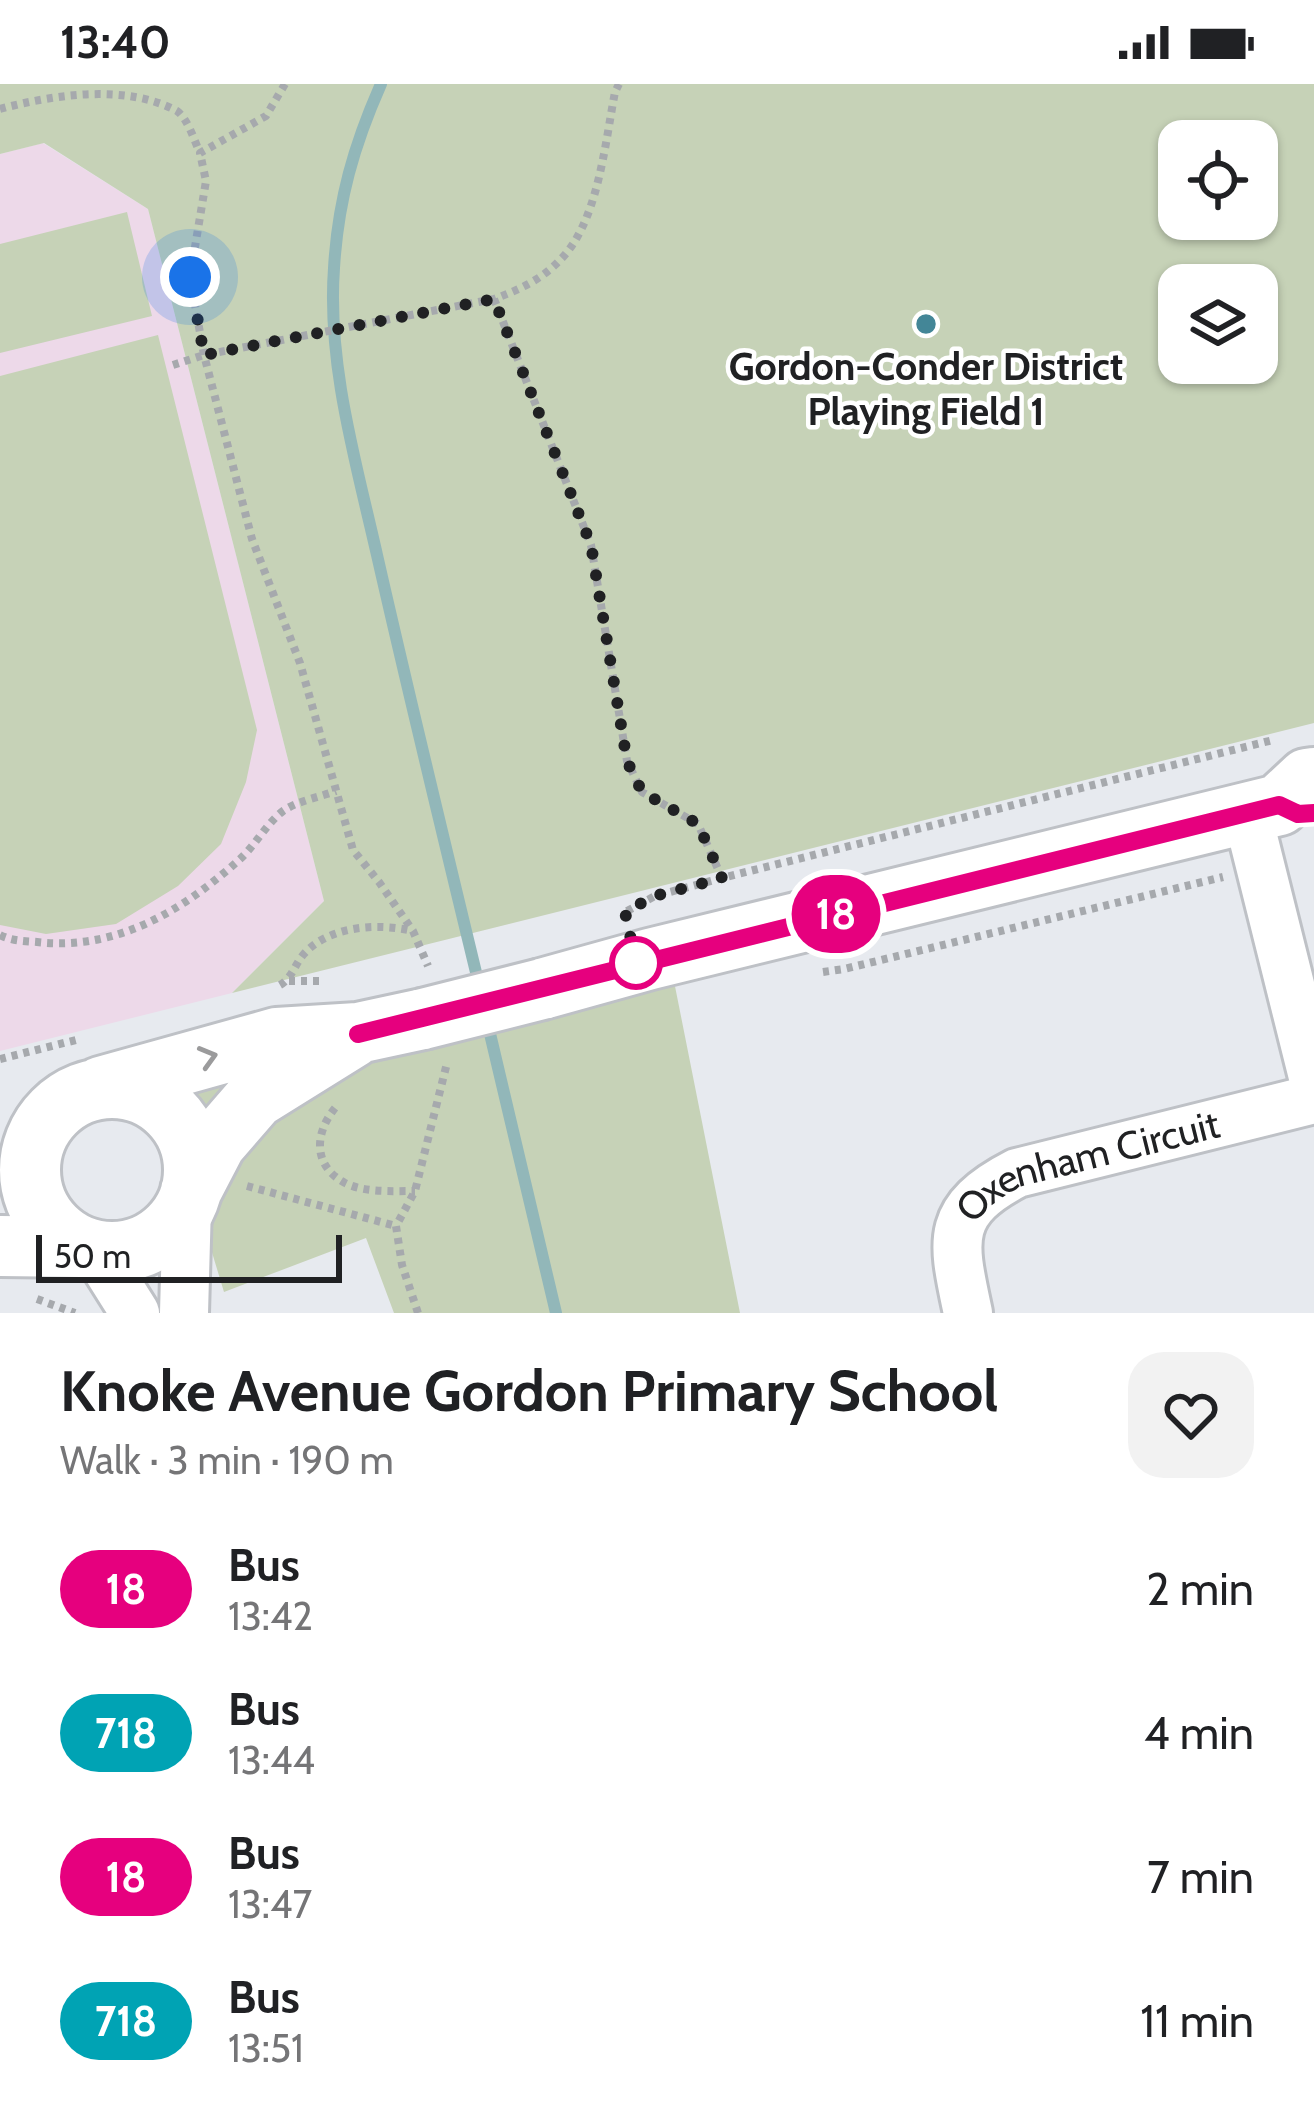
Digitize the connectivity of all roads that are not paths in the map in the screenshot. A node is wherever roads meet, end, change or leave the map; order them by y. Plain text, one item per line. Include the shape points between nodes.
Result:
1 (1286, 790) edge
2 (358, 1034) junction
3 (1314, 1081) edge
4 (95, 1089) junction
5 (1314, 1099) edge
6 (19, 1150) edge
7 (203, 1192) junction
8 (0, 1246) edge
9 (88, 1249) junction
10 (135, 1313) edge
11 (184, 1313) edge
12 (968, 1313) edge

1 - 2 street, bridge
1 - 3 street
4 -> 2 street via 277,1037
2 - 7 street via 255,1098 216,1144
4 - 6 street via 53,1111
4 - 7 street via 123,1087 172,1113
5 - 12 street, Oxenham Circuit via 1017,1173 991,1187 958,1229
6 - 9 street via 30,1157 40,1211
7 - 9 street via 140,1248
7 - 11 street
8 - 9 street
9 - 10 street

